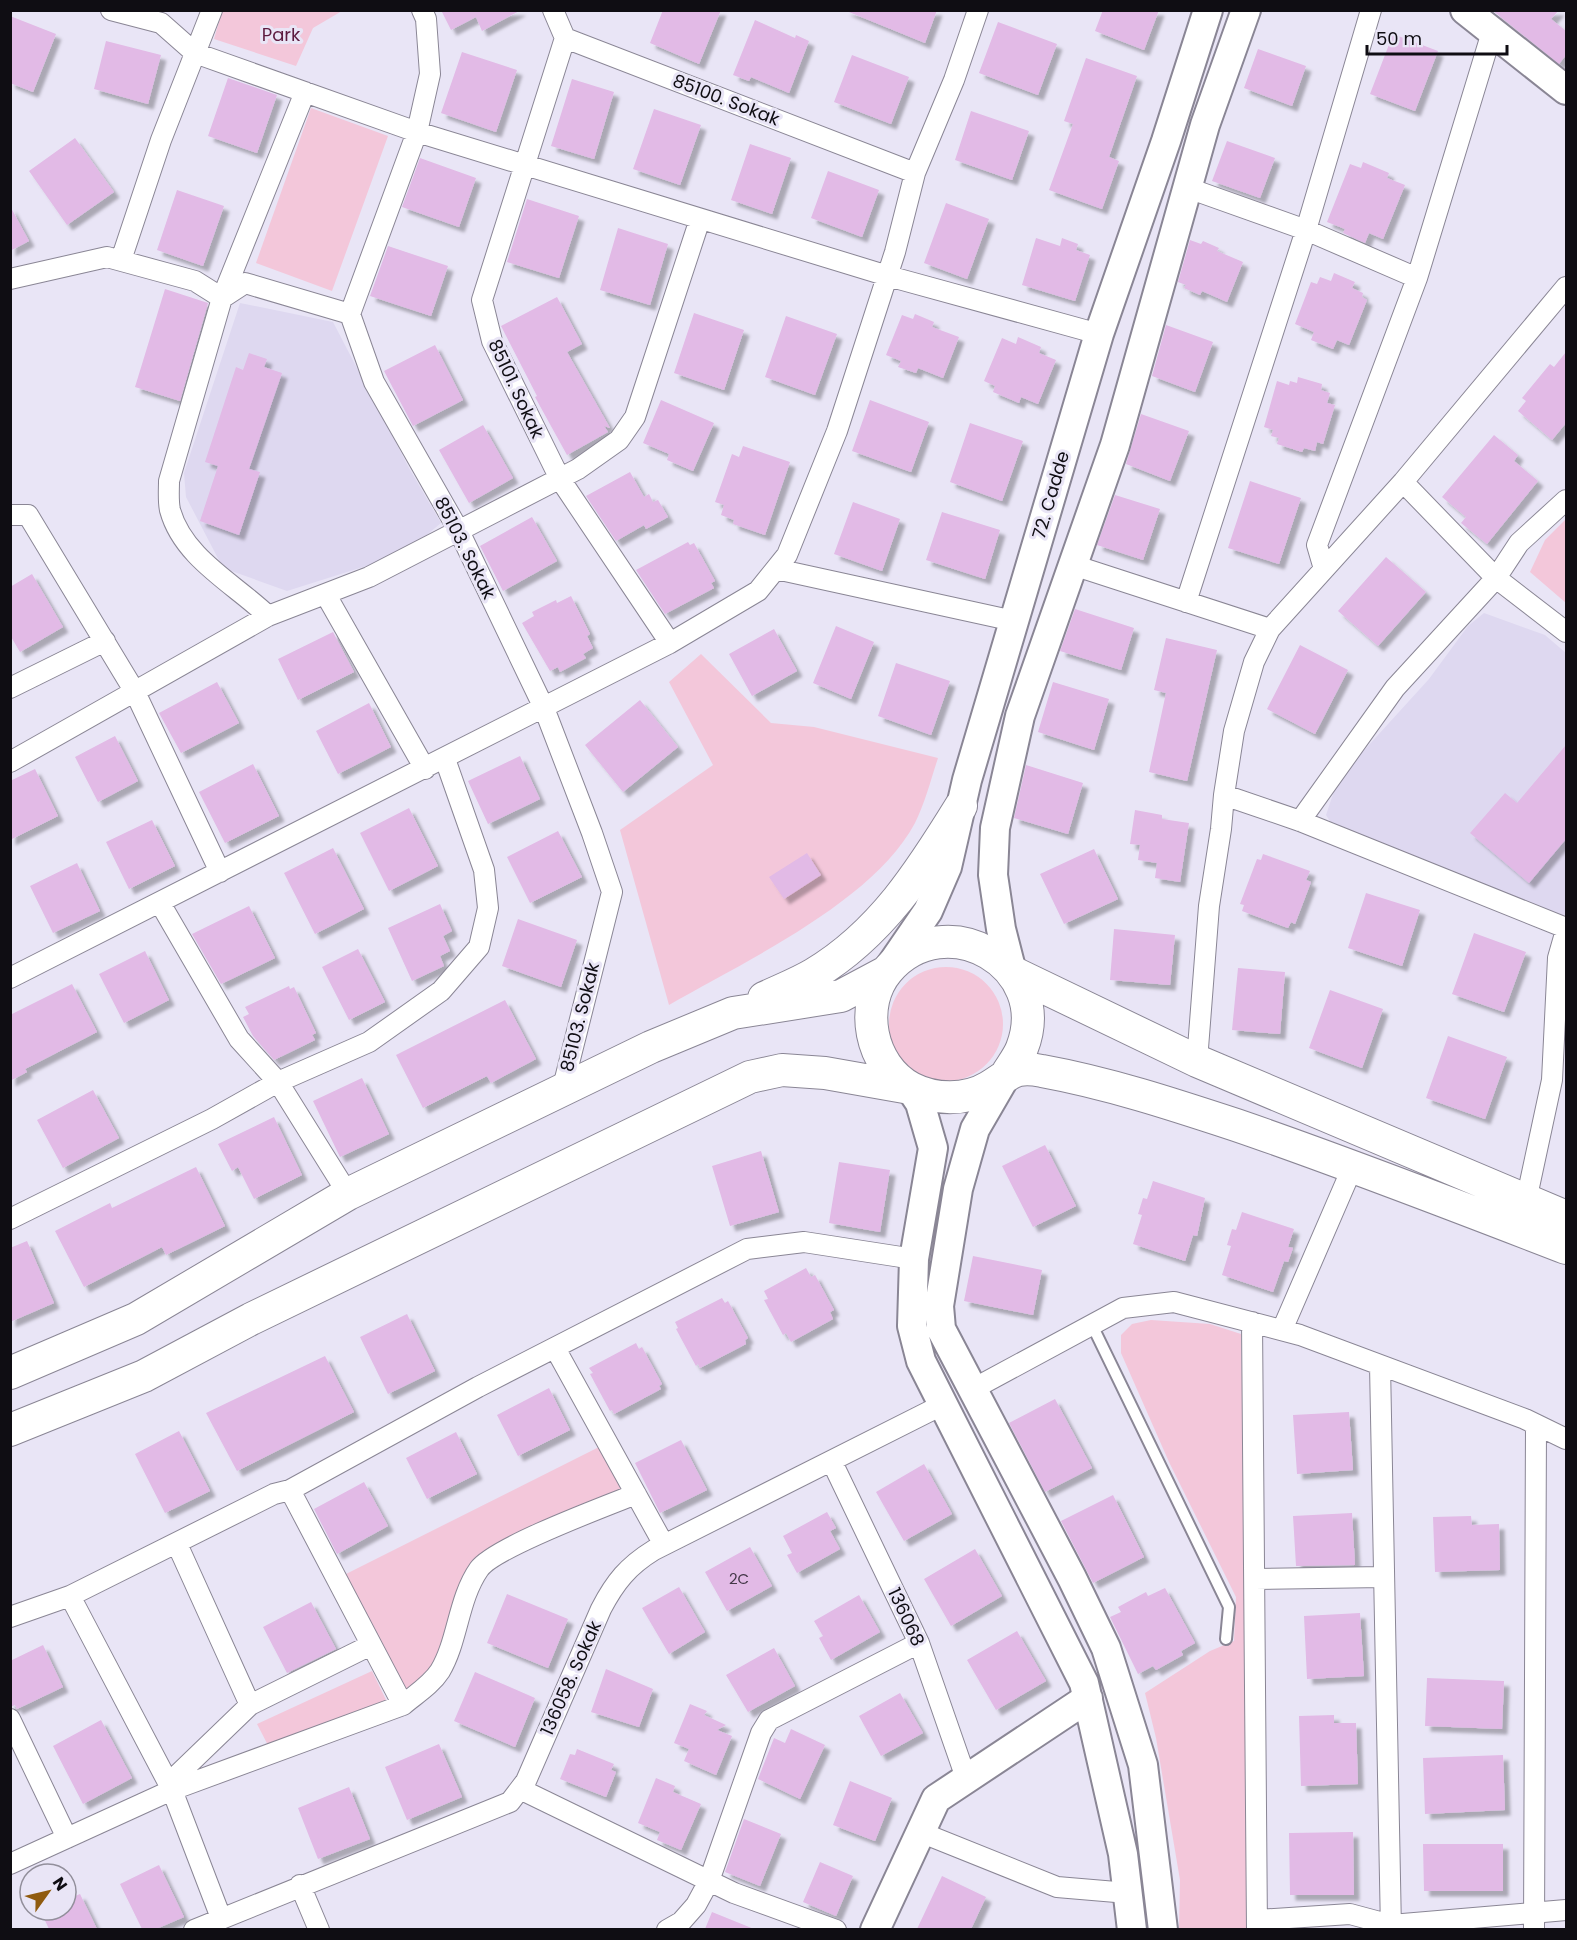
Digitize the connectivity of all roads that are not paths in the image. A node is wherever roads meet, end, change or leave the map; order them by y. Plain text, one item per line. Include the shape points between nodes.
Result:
1 (111, 10) edge
2 (212, 10) edge
3 (422, 10) edge
4 (553, 10) edge
5 (978, 10) edge
6 (1208, 10) edge
7 (1246, 10) edge
8 (1371, 10) edge
9 (1465, 10) edge
10 (1492, 32) junction
11 (565, 38) junction
12 (195, 53) junction
13 (1563, 81) edge
14 (305, 92) junction
15 (417, 132) junction
16 (524, 166) junction
17 (915, 173) junction
18 (1188, 188) junction
19 (700, 219) junction
20 (1306, 230) junction
21 (120, 260) junction
22 (888, 276) junction
23 (1417, 278) junction
24 (10, 279) edge
25 (1564, 296) edge
26 (222, 298) junction
27 (350, 314) junction
28 (1098, 334) junction
29 (560, 479) junction
30 (1403, 482) junction
31 (1566, 500) edge
32 (10, 515) edge
33 (459, 531) junction
34 (1073, 565) junction
35 (776, 569) junction
36 (1324, 569) junction
37 (1496, 578) junction
38 (326, 595) junction
39 (1186, 602) junction
40 (268, 616) junction
41 (1014, 621) junction
42 (1270, 629) junction
43 (1566, 632) edge
44 (105, 641) junction
45 (670, 643) junction
46 (10, 688) edge
47 (135, 692) junction
48 (544, 708) junction
49 (445, 759) junction
50 (10, 762) edge
51 (425, 769) junction
52 (1224, 795) junction
53 (961, 806) junction
54 (1300, 821) junction
55 (220, 872) junction
56 (160, 903) junction
57 (1566, 929) edge
58 (886, 972) junction
59 (1012, 972) junction
60 (10, 978) edge
61 (733, 1013) junction
62 (1197, 1061) junction
63 (1008, 1072) junction
64 (278, 1082) junction
65 (910, 1088) junction
66 (562, 1091) junction
67 (1353, 1166) junction
68 (348, 1194) junction
69 (1526, 1201) junction
70 (1457, 1206) junction
71 (1566, 1207) edge
72 (1566, 1217) edge
73 (10, 1219) edge
74 (1566, 1248) edge
75 (914, 1259) junction
76 (1566, 1268) edge
77 (1252, 1322) junction
78 (1092, 1325) junction
79 (1282, 1330) junction
80 (555, 1348) junction
81 (1380, 1365) junction
82 (10, 1373) edge
83 (974, 1389) junction
84 (942, 1405) junction
85 (1536, 1425) junction
86 (10, 1430) edge
87 (1566, 1439) edge
88 (832, 1462) junction
89 (290, 1490) junction
90 (636, 1494) junction
91 (177, 1544) junction
92 (664, 1545) junction
93 (1383, 1577) junction
94 (1255, 1579) junction
95 (70, 1596) junction
96 (10, 1617) edge
97 (1226, 1639) dead end
98 (919, 1643) junction
99 (371, 1645) junction
100 (1088, 1698) junction
101 (250, 1705) junction
102 (403, 1705) junction
103 (10, 1719) edge
104 (966, 1778) junction
105 (170, 1787) junction
106 (520, 1789) junction
107 (920, 1832) junction
108 (67, 1838) junction
109 (10, 1864) edge
110 (709, 1881) junction
111 (300, 1885) junction
112 (1128, 1893) junction
113 (1566, 1910) edge
114 (221, 1918) junction
115 (1533, 1921) edge
116 (1257, 1925) edge
117 (1391, 1927) edge
118 (197, 1929) edge
119 (319, 1929) edge
120 (667, 1929) edge
121 (836, 1929) edge
122 (875, 1929) edge
123 (1132, 1929) edge
124 (1163, 1929) edge

1 - 12 street via 161,23
2 - 12 street
3 - 15 street via 430,74
4 - 11 street
5 - 17 street
6 - 28 main road, 72. Cadde
7 - 18 main road via 1205,125
8 - 20 street
9 - 10 main road
10 - 13 main road
10 - 23 street
11 - 16 street, 85101. Sokak
11 - 17 street, 85100. Sokak
12 - 14 street
12 - 21 street
14 - 15 street
14 - 26 street
15 - 16 street
15 - 27 street
16 - 19 street
16 - 29 street, 85101. Sokak via 482,300 492,341
17 - 22 street
18 - 20 street
18 - 34 main road via 1115,445
19 - 22 street
19 - 29 street via 634,417 619,440
20 - 23 street
20 - 39 street
21 - 24 street via 107,257
21 - 26 street via 195,281
22 - 28 street
22 - 35 street via 837,431 787,555
23 - 36 street via 1317,545
25 - 30 street
26 - 27 street via 245,283
26 - 40 street via 169,481 170,510 195,552
27 - 33 street, 85103. Sokak via 374,382
28 - 41 main road, 72. Cadde
29 - 33 street
29 - 45 street, 85101. Sokak
30 - 36 street
30 - 37 street
31 - 37 street via 1519,543
32 - 44 street via 28,515
33 - 38 street
33 - 48 street, 85103. Sokak
34 - 39 street
34 - 59 main road via 1020,716 994,828 993,875
35 - 41 street
35 - 45 street via 758,591
36 - 42 street
37 - 43 street
37 - 54 street via 1395,688
38 - 40 street
38 - 51 street
39 - 42 street
40 - 47 street
41 - 53 main road, 72. Cadde
42 - 52 street via 1254,662 1234,731
44 - 46 street
44 - 47 street
45 - 48 street
47 - 50 street
47 - 55 street
48 - 49 street
48 - 66 street, 85103. Sokak via 612,892
49 - 51 street
49 - 64 street via 484,870 488,908 479,947 441,991 369,1042
51 - 55 street
52 - 54 street
52 - 62 street via 1209,906
53 - 58 main road, 72. Cadde via 938,892
53 - 61 main road via 900,900 861,940 814,974
54 - 57 street
55 - 56 street
56 - 60 street
56 - 64 street via 239,1039
57 - 69 street via 1558,958 1552,1080
58 - 59 main road via 904,955 925,944 949,941 973,944 994,955
58 - 61 main road via 841,996
58 - 65 main road via 874,995 872,1030 876,1048 890,1071
59 - 62 main road
59 - 63 main road via 1024,996 1028,1022 1022,1049
61 - 66 main road via 651,1047
62 - 69 main road
63 - 65 main road via 987,1089 962,1097 935,1097
63 - 67 main road via 1032,1068 1080,1078 1172,1104
63 - 83 main road via 975,1129 952,1217 939,1306 941,1329
64 - 68 street
64 - 73 street
65 - 75 main road via 920,1102 933,1148
65 - 86 main road via 825,1073 782,1070 750,1077 144,1376
66 - 68 main road
67 - 70 main road
67 - 79 street
68 - 82 main road via 136,1319
69 - 71 main road
69 - 72 main road
70 - 74 main road
70 - 76 main road
75 - 80 street via 804,1242 747,1249
75 - 84 main road via 912,1326 921,1361
77 - 78 street via 1174,1302 1122,1308
77 - 79 street
77 - 94 street
78 - 83 street
78 - 97 lane via 1229,1606
79 - 81 street
80 - 89 street
80 - 90 street
81 - 85 street
81 - 93 street
83 - 124 main road via 1106,1648 1143,1765
84 - 88 street, 136058. Sokak
84 - 100 main road via 1084,1683
85 - 87 street
85 - 115 street
88 - 92 street, 136058. Sokak
88 - 98 street, 136068
89 - 91 street via 274,1494
89 - 99 street
90 - 92 street
90 - 102 street via 516,1545 480,1567 466,1593 441,1670
91 - 95 street
91 - 101 street
92 - 106 street, 136058. Sokak via 631,1564 615,1583
93 - 94 street
93 - 117 street
94 - 116 street
95 - 96 street
95 - 105 street
98 - 104 street, 136068
98 - 110 street via 769,1720
99 - 101 street
99 - 102 street
100 - 104 main road
100 - 112 main road
101 - 105 street
102 - 105 street
103 - 108 street
104 - 107 main road via 936,1799
105 - 108 street
105 - 114 street
106 - 110 street
106 - 111 street, 136058. Sokak via 510,1802
107 - 112 street via 1057,1887
107 - 122 main road
108 - 109 street
110 - 120 street via 696,1905 681,1922
110 - 121 street
111 - 114 street, 136058. Sokak
111 - 119 street
112 - 123 main road
113 - 115 street
114 - 118 street, 136058. Sokak
115 - 117 street
116 - 117 street via 1350,1914

